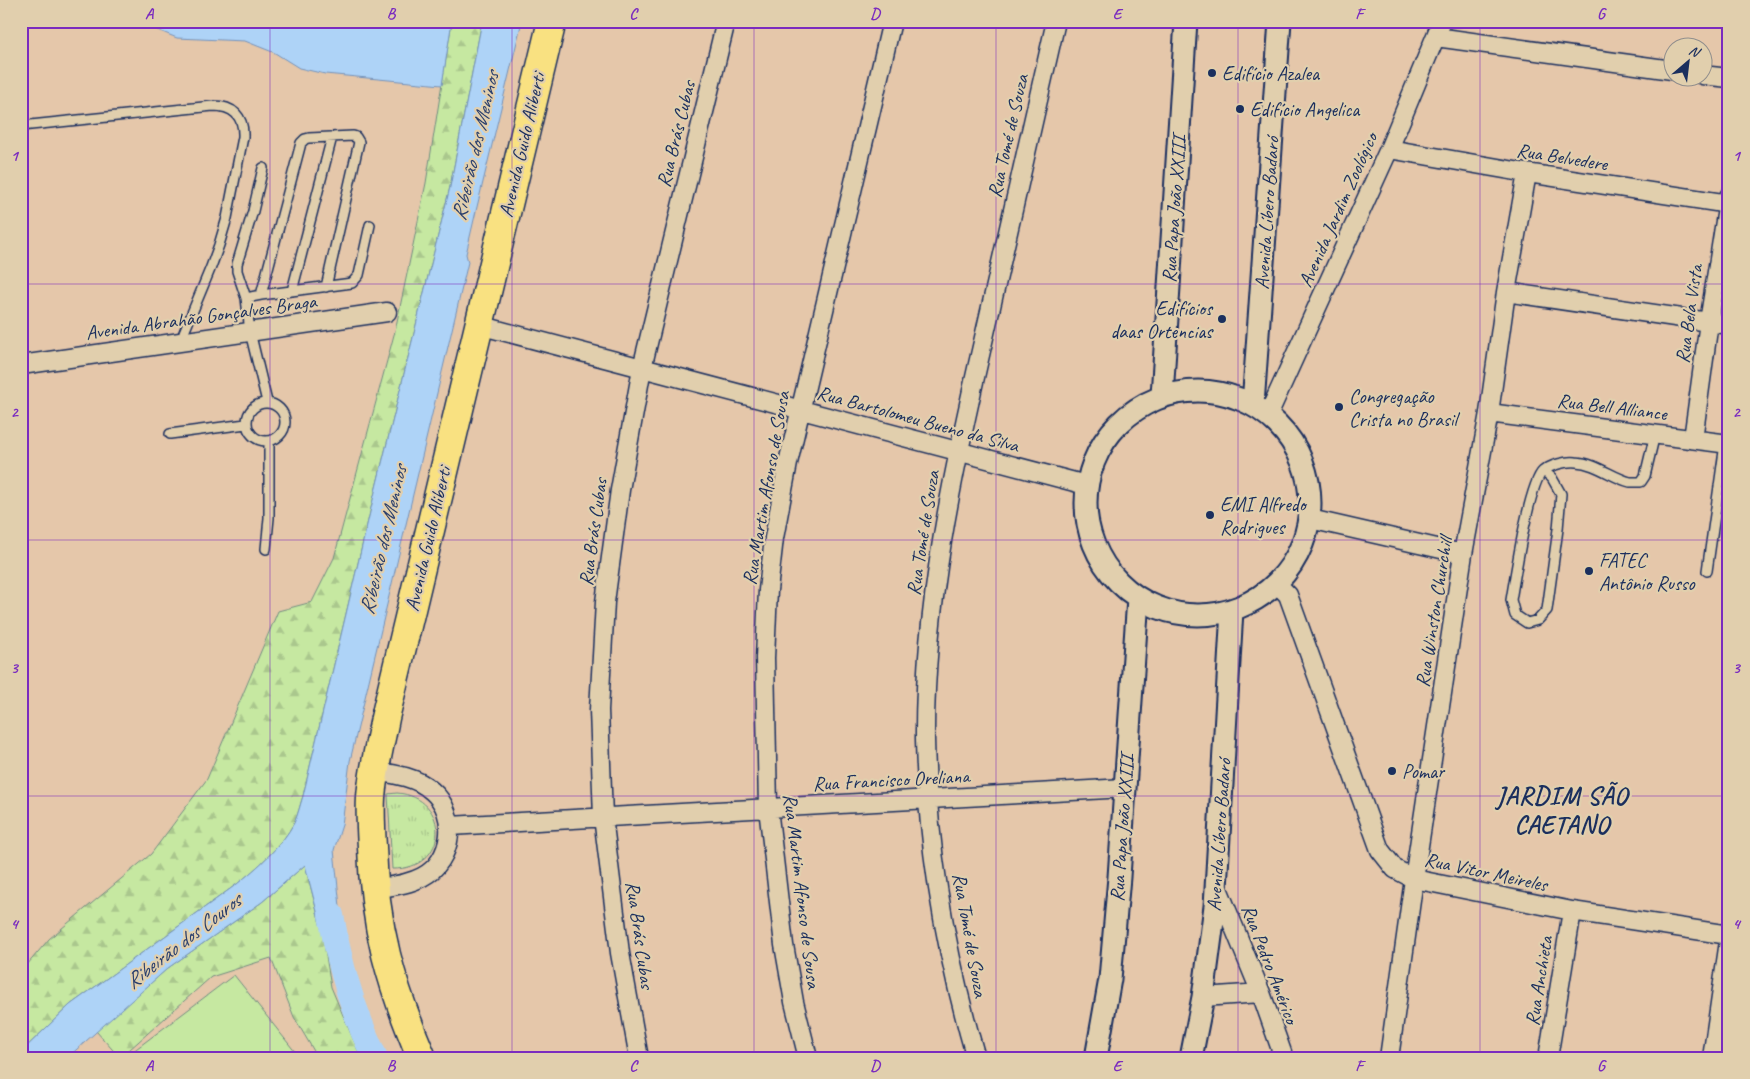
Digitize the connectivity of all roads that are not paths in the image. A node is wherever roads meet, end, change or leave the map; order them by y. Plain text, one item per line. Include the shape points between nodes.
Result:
1 (552, 21) edge
2 (726, 21) edge
3 (892, 21) edge
4 (1056, 21) edge
5 (1186, 21) edge
6 (1280, 21) edge
7 (1439, 29) edge
8 (1662, 68) edge
9 (1712, 75) edge
10 (1729, 78) edge
11 (21, 126) edge
12 (332, 137) junction
13 (1389, 149) junction
14 (263, 168) dead end
15 (1527, 173) junction
16 (1728, 202) edge
17 (370, 225) dead end
18 (326, 287) junction
19 (292, 291) junction
20 (1506, 292) junction
21 (261, 295) junction
22 (246, 298) junction
23 (387, 312) dead end
24 (1709, 322) junction
25 (479, 325) junction
26 (1729, 325) edge
27 (250, 332) junction
28 (180, 342) junction
29 (21, 365) edge
30 (642, 368) junction
31 (1162, 396) junction
32 (266, 402) junction
33 (800, 410) junction
34 (1260, 410) junction
35 (1489, 413) junction
36 (246, 424) junction
37 (170, 434) dead end
38 (1655, 434) junction
39 (1693, 439) junction
40 (269, 441) junction
41 (1727, 444) edge
42 (958, 452) junction
43 (1544, 471) junction
44 (1086, 485) junction
45 (1310, 519) junction
46 (266, 549) dead end
47 (1463, 554) junction
48 (1707, 571) dead end
49 (1277, 584) junction
50 (1138, 598) junction
51 (1232, 610) junction
52 (374, 771) junction
53 (1125, 788) junction
54 (928, 799) junction
55 (768, 808) junction
56 (603, 817) junction
57 (450, 826) junction
58 (1414, 879) junction
59 (1217, 885) junction
60 (374, 889) junction
61 (1572, 911) junction
62 (1729, 934) edge
63 (1729, 941) edge
64 (1261, 993) junction
65 (1203, 997) junction
66 (422, 1058) edge
67 (639, 1058) edge
68 (808, 1058) edge
69 (976, 1058) edge
70 (1096, 1058) edge
71 (1191, 1058) edge
72 (1284, 1058) edge
73 (1389, 1058) edge
74 (1548, 1058) edge
75 (1712, 1058) edge

1 - 25 main road, Avenida Guido Aliberti
2 - 30 street, Rua Brás Cubas
3 - 33 street, Rua Martim Afonso de Sousa
4 - 42 street, Rua Tomé de Souza
5 - 31 street, Rua Papa João XXIII
6 - 34 street, Avenida Líbero Badaró
7 - 8 street
7 - 13 street, Avenida Jardim Zoológico
9 - 10 street
11 - 28 lane via 213,106 224,106 240,118 243,137 224,227 212,267
12 - 18 lane via 353,136 359,142
12 - 19 lane
12 - 21 lane via 305,139 301,143
13 - 15 street, Rua Belvedere
13 - 34 street, Avenida Jardim Zoológico
14 - 22 lane via 237,264
15 - 16 street, Rua Belvedere
15 - 20 street, Rua Winston Churchill
16 - 24 street, Rua Bela Vista
17 - 18 lane via 356,279 349,284
18 - 19 lane
19 - 21 lane
20 - 24 street
20 - 35 street, Rua Winston Churchill
21 - 22 lane
22 - 27 lane
23 - 27 street, Avenida Abrahão Gonçalves Braga
24 - 26 street
24 - 39 street, Rua Bela Vista
25 - 30 street, Rua Bartolomeu Bueno da Silva
25 - 52 main road, Avenida Guido Aliberti
27 - 28 street, Avenida Abrahão Gonçalves Braga
27 - 32 lane
28 - 29 street, Avenida Abrahão Gonçalves Braga
30 - 33 street, Rua Bartolomeu Bueno da Silva
30 - 56 street, Rua Brás Cubas via 620,490 605,602 599,710
31 - 34 street via 1193,390 1224,393
31 - 44 street via 1137,408 1115,426 1099,448
32 - 36 lane via 252,408
32 - 40 lane via 280,407 286,420 282,434
33 - 42 street, Rua Bartolomeu Bueno da Silva
33 - 55 street, Rua Martim Afonso de Sousa via 774,538 768,590 765,658
34 - 45 street via 1285,431 1298,451 1311,496
35 - 38 street, Rua Bell Alliance
35 - 47 street, Rua Winston Churchill
36 - 37 lane
36 - 40 lane via 254,437
38 - 39 street, Rua Bell Alliance
38 - 43 lane via 1641,482 1629,482 1576,462
39 - 41 street, Rua Bell Alliance
40 - 46 lane
41 - 48 lane
42 - 44 street, Rua Bartolomeu Bueno da Silva
42 - 54 street, Rua Tomé de Souza via 937,568 932,619 925,739
43 - 43 lane via 1530,500 1511,600 1514,615 1527,623 1538,620 1547,610 1558,529 1561,494
44 - 50 street via 1085,505 1093,543 1103,564 1123,588
45 - 47 street
45 - 49 street via 1299,555
47 - 58 street, Rua Winston Churchill
49 - 51 street via 1259,599
49 - 58 street, Rua Vitor Meireles via 1288,595 1380,850 1395,869
50 - 51 street via 1178,614 1209,616
50 - 53 street, Rua Papa João XXIII
51 - 59 street, Avenida Líbero Badaró
52 - 57 street via 417,781 432,790 446,809
52 - 60 main road, Avenida Guido Aliberti via 371,812
53 - 54 street, Rua Francisco Oreliana
53 - 70 street, Rua Papa João XXIII via 1110,979
54 - 55 street, Rua Francisco Oreliana
54 - 69 street, Rua Tomé de Souza via 952,970
55 - 56 street, Rua Francisco Oreliana
55 - 68 street, Rua Martim Afonso de Sousa via 784,945
56 - 57 street, Rua Francisco Oreliana
56 - 67 street, Rua Brás Cubas via 620,953
57 - 60 street via 445,853 432,870 411,882
58 - 61 street, Rua Vitor Meireles
58 - 73 street, Rua Winston Churchill
59 - 64 street, Rua Pedro Américo
59 - 65 street, Avenida Líbero Badaró
60 - 66 main road, Avenida Guido Aliberti via 378,924 396,991
61 - 62 street, Rua Vitor Meireles
61 - 74 street, Rua Anchieta
63 - 75 street
64 - 65 street
64 - 72 street, Rua Pedro Américo
65 - 71 street, Avenida Líbero Badaró

